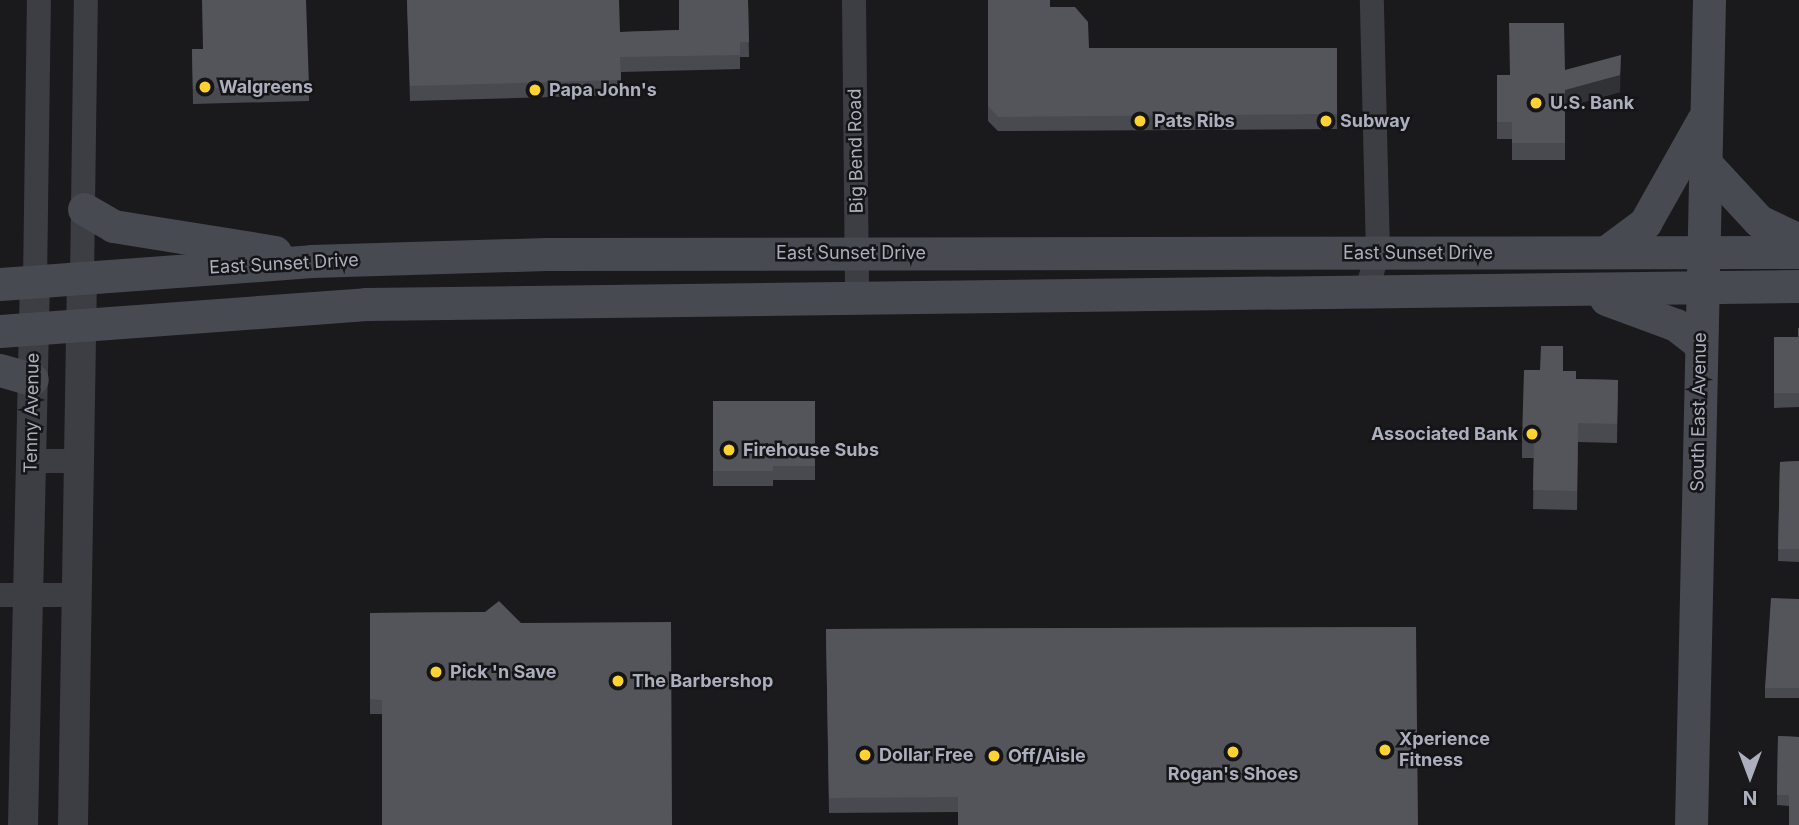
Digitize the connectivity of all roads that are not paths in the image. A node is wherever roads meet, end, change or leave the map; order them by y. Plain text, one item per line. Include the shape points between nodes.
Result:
1 (39, 0) edge
2 (86, 0) edge
3 (853, 0) edge
4 (1372, 0) edge
5 (1709, 0) edge
6 (1707, 111) junction
7 (1707, 165) junction
8 (84, 209) junction
9 (1799, 240) edge
10 (1703, 251) junction
11 (1606, 252) junction
12 (1799, 252) edge
13 (858, 253) junction
14 (1378, 253) junction
15 (311, 261) junction
16 (82, 277) junction
17 (35, 281) junction
18 (0, 284) edge
19 (1799, 286) edge
20 (1702, 288) junction
21 (1576, 292) junction
22 (1365, 295) junction
23 (858, 302) junction
24 (82, 322) junction
25 (33, 327) junction
26 (0, 331) edge
27 (1700, 344) junction
28 (0, 370) edge
29 (32, 379) junction
30 (32, 461) junction
31 (80, 461) junction
32 (76, 594) junction
33 (13, 595) edge
34 (23, 825) edge
35 (73, 825) edge
36 (1691, 825) edge

1 - 17 street, Tenny Avenue
2 - 8 street
3 - 13 street, Big Bend Road
4 - 14 street
5 - 6 main road, South East Avenue
6 - 7 main road, South East Avenue
6 - 11 main road via 1645,223
7 - 9 main road via 1759,221
7 - 10 main road, South East Avenue
8 - 15 main road via 113,226
8 - 16 street
10 - 11 main road, East Sunset Drive
10 - 12 main road, East Sunset Drive
10 - 20 main road, South East Avenue
11 - 14 main road, East Sunset Drive
13 - 14 main road, East Sunset Drive
13 - 15 main road, East Sunset Drive
13 - 23 street, Big Bend Road
14 - 22 street
15 - 16 main road, East Sunset Drive
16 - 17 main road, East Sunset Drive
16 - 24 street
17 - 18 main road, East Sunset Drive
17 - 25 street, Tenny Avenue
19 - 20 main road
20 - 21 main road
20 - 27 main road, South East Avenue
21 - 22 main road
21 - 27 main road via 1639,308
22 - 23 main road
23 - 24 main road via 354,304
24 - 25 main road
24 - 31 street
25 - 26 main road
25 - 29 street, Tenny Avenue
27 - 36 main road, South East Avenue
28 - 29 main road
29 - 30 street, Tenny Avenue
30 - 31 street
30 - 33 street, Tenny Avenue
31 - 32 street
32 - 33 street
32 - 35 street
33 - 34 street, Tenny Avenue

